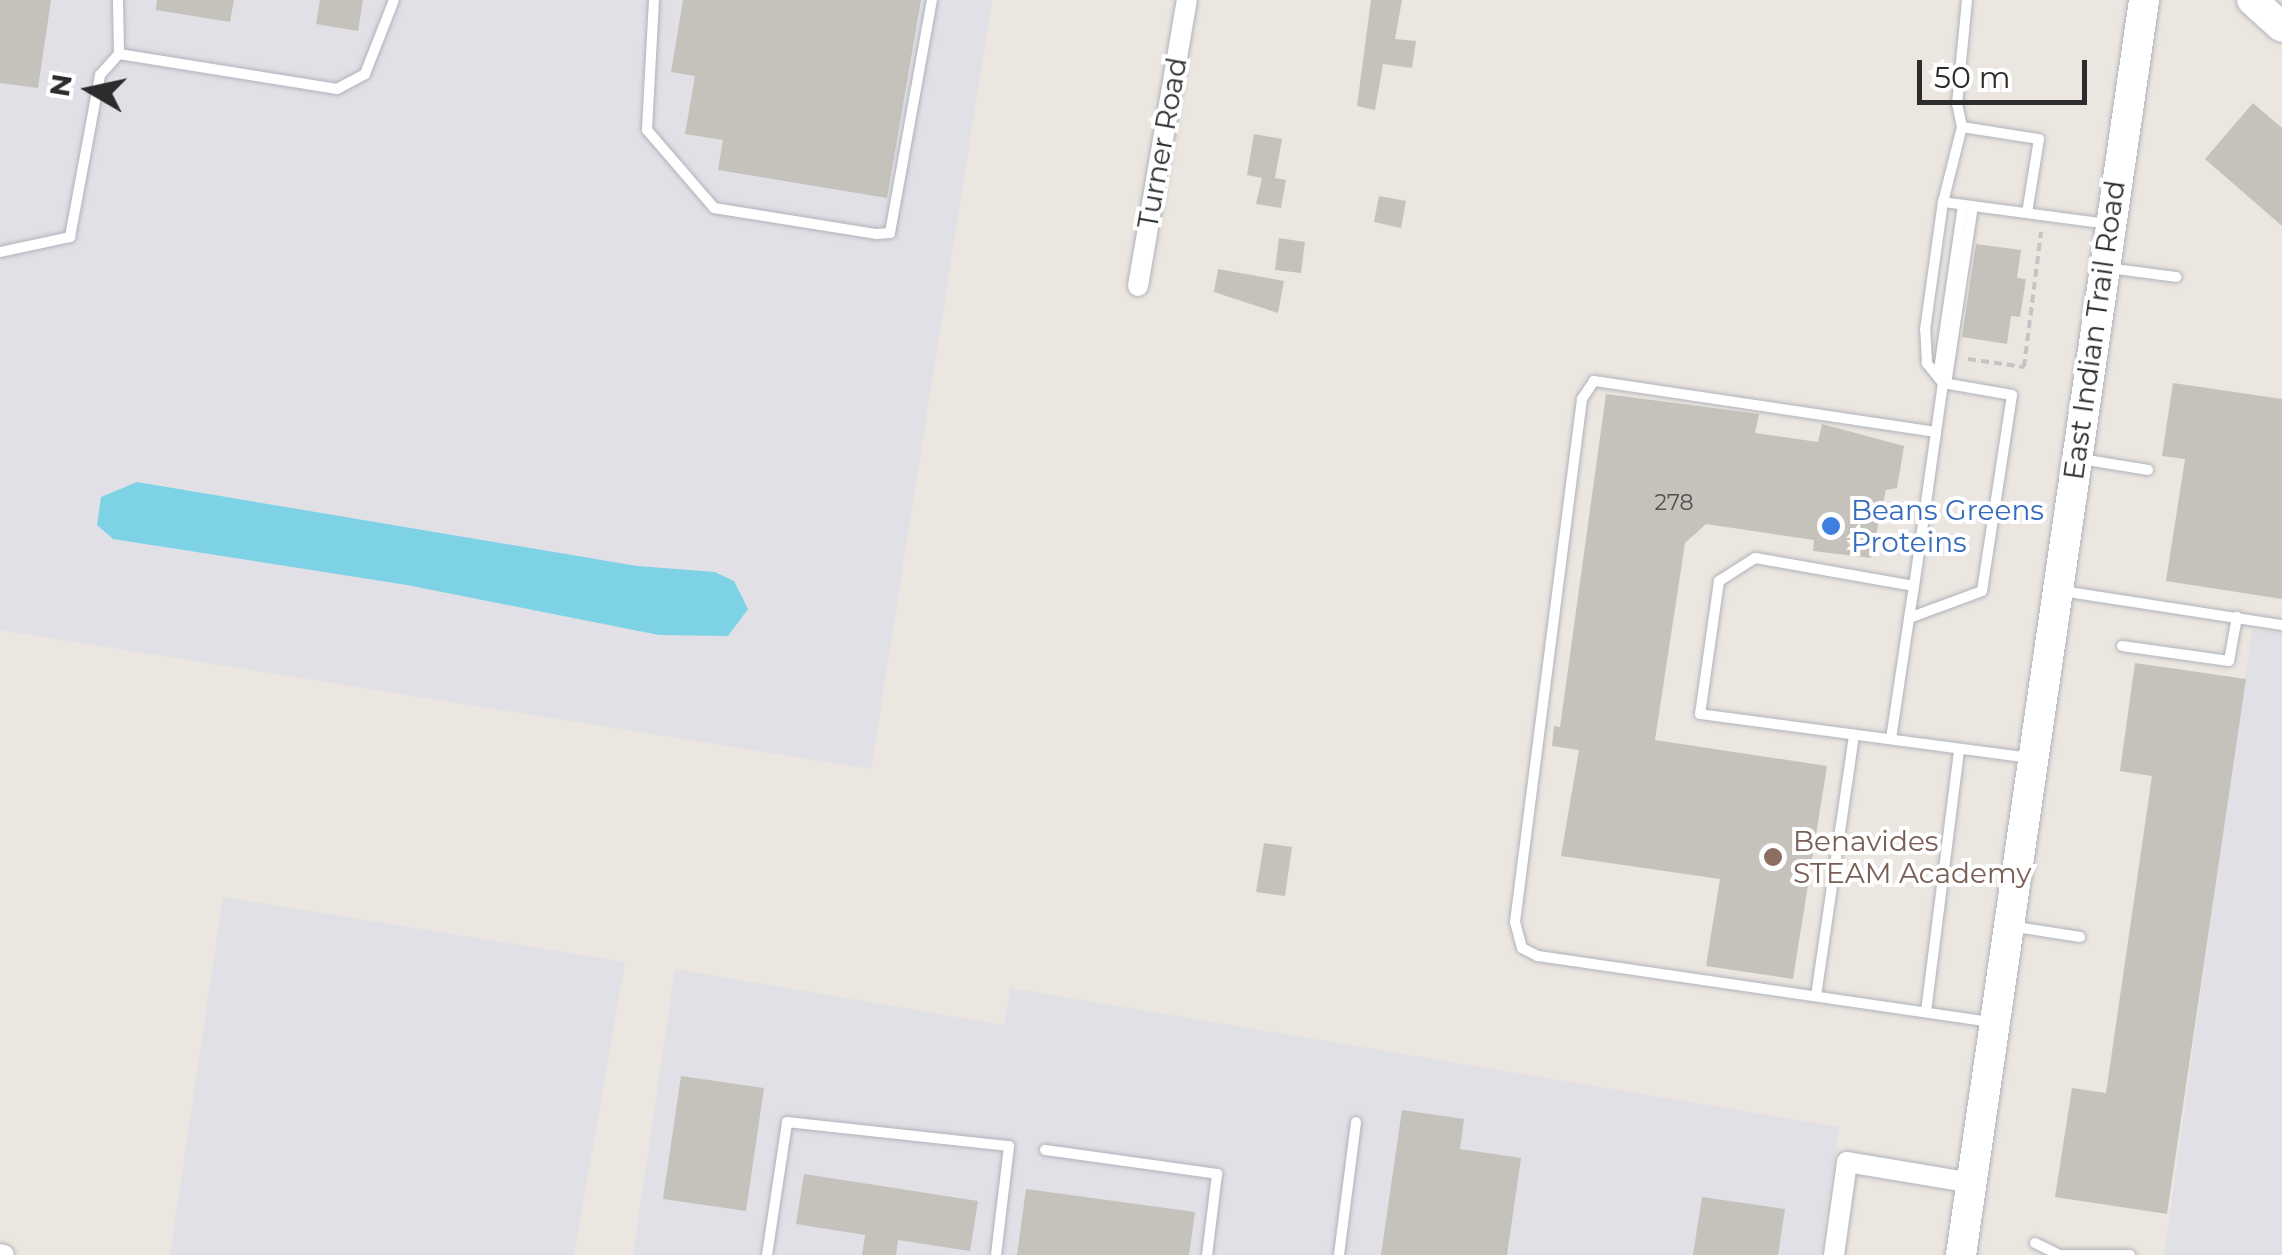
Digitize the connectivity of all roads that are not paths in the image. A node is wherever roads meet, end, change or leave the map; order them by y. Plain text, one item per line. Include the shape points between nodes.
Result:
1 (118, 0) edge
2 (394, 0) edge
3 (654, 0) edge
4 (932, 0) edge
5 (1187, 0) edge
6 (1967, 0) edge
7 (2144, 0) edge
8 (2252, 0) edge
9 (2282, 27) edge
10 (119, 54) junction
11 (1962, 127) junction
12 (1944, 202) junction
13 (1968, 206) junction
14 (2027, 212) junction
15 (2108, 224) junction
16 (0, 252) edge
17 (2102, 267) junction
18 (2176, 277) dead end
19 (1138, 286) dead end
20 (1942, 382) junction
21 (1936, 432) junction
22 (2075, 458) junction
23 (2148, 470) dead end
24 (1914, 586) junction
25 (2056, 590) junction
26 (2237, 617) junction
27 (1909, 618) junction
28 (2282, 624) edge
29 (2122, 646) dead end
30 (1854, 735) junction
31 (1891, 740) junction
32 (1959, 749) junction
33 (2033, 758) junction
34 (2009, 926) junction
35 (2080, 937) dead end
36 (1816, 996) junction
37 (1926, 1012) junction
38 (1995, 1022) junction
39 (1356, 1122) dead end
40 (1045, 1150) dead end
41 (1972, 1183) junction
42 (2035, 1242) dead end
43 (767, 1255) edge
44 (996, 1255) edge
45 (1207, 1255) edge
46 (1338, 1255) edge
47 (1834, 1255) edge
48 (1961, 1255) edge
49 (2130, 1255) edge

1 - 10 lane
2 - 10 lane via 365,74 337,89
3 - 4 lane via 647,130 714,208 890,233
5 - 19 street, Turner Road
6 - 11 lane
7 - 15 main road, East Indian Trail Road
8 - 9 main road
10 - 16 lane via 100,75 70,237
11 - 12 lane
11 - 14 lane via 2038,139
12 - 13 lane
12 - 20 lane via 1925,330 1927,362
13 - 14 lane
13 - 20 lane
14 - 15 lane
15 - 17 main road, East Indian Trail Road
17 - 18 lane
17 - 22 main road, East Indian Trail Road
20 - 21 lane
20 - 27 lane via 2012,396 1982,591
21 - 24 lane
21 - 36 lane via 1594,381 1582,399 1517,938 1538,956
22 - 23 lane
22 - 25 main road, East Indian Trail Road
24 - 27 lane
24 - 30 lane via 1755,558 1719,581 1700,714
25 - 26 lane
25 - 33 main road, East Indian Trail Road
26 - 28 lane
26 - 29 lane via 2229,661
27 - 31 lane
30 - 31 lane
30 - 36 lane
31 - 32 lane
32 - 33 lane
32 - 37 lane
33 - 34 main road, East Indian Trail Road
34 - 35 lane
34 - 38 main road, East Indian Trail Road
36 - 37 lane
37 - 38 lane
38 - 41 main road, East Indian Trail Road
39 - 46 lane
40 - 45 lane via 1217,1174
41 - 47 street via 1847,1162
41 - 48 main road, East Indian Trail Road
42 - 49 lane via 2060,1255
43 - 44 lane via 787,1122 1010,1146

